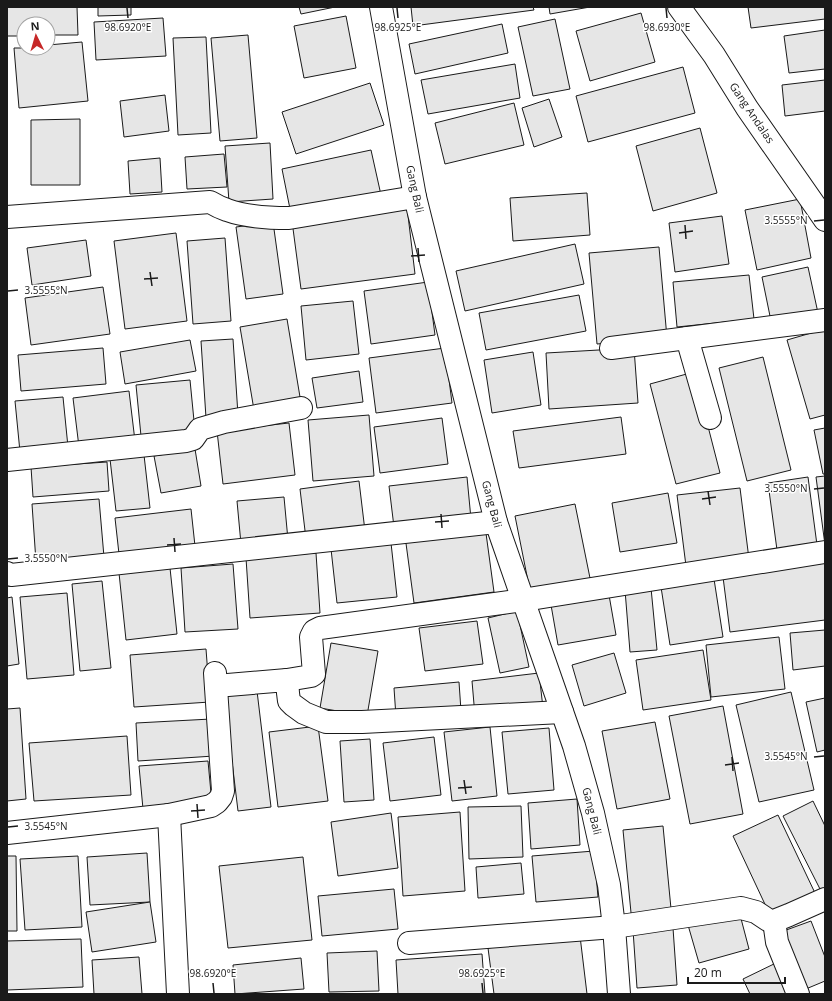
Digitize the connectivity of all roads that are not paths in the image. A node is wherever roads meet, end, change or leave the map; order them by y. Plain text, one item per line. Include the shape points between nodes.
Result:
1 (382, 7) edge
2 (679, 7) edge
3 (415, 197) junction
4 (7, 218) edge
5 (825, 220) edge
6 (825, 320) edge
7 (687, 338) junction
8 (611, 348) dead end
9 (301, 408) dead end
10 (710, 418) dead end
11 (7, 460) edge
12 (496, 522) junction
13 (825, 552) edge
14 (7, 573) edge
15 (523, 600) junction
16 (287, 680) junction
17 (562, 712) junction
18 (169, 815) junction
19 (7, 833) edge
20 (825, 899) edge
21 (774, 920) junction
22 (614, 927) junction
23 (409, 943) dead end
24 (178, 994) edge
25 (619, 994) edge
26 (798, 994) edge

1 - 3 street, Gang Bali
2 - 5 street, Gang Andalas
3 - 4 street via 289,218 239,214 210,202
3 - 12 street, Gang Bali
6 - 7 street
7 - 8 street
7 - 10 street
9 - 11 street via 224,422 200,429 193,439 186,441
12 - 14 street via 19,574
12 - 15 street, Gang Bali
13 - 15 street
15 - 16 street via 320,628 314,631 311,637 314,674
15 - 17 street, Gang Bali
16 - 17 street via 289,701 308,715 326,722
16 - 18 street via 215,679 223,791 221,797 211,806
17 - 22 street, Gang Bali via 593,812 609,885
18 - 19 street
18 - 24 street
20 - 21 street via 789,916
21 - 22 street via 740,908
21 - 26 street via 777,942
22 - 23 street
22 - 25 street, Gang Bali

